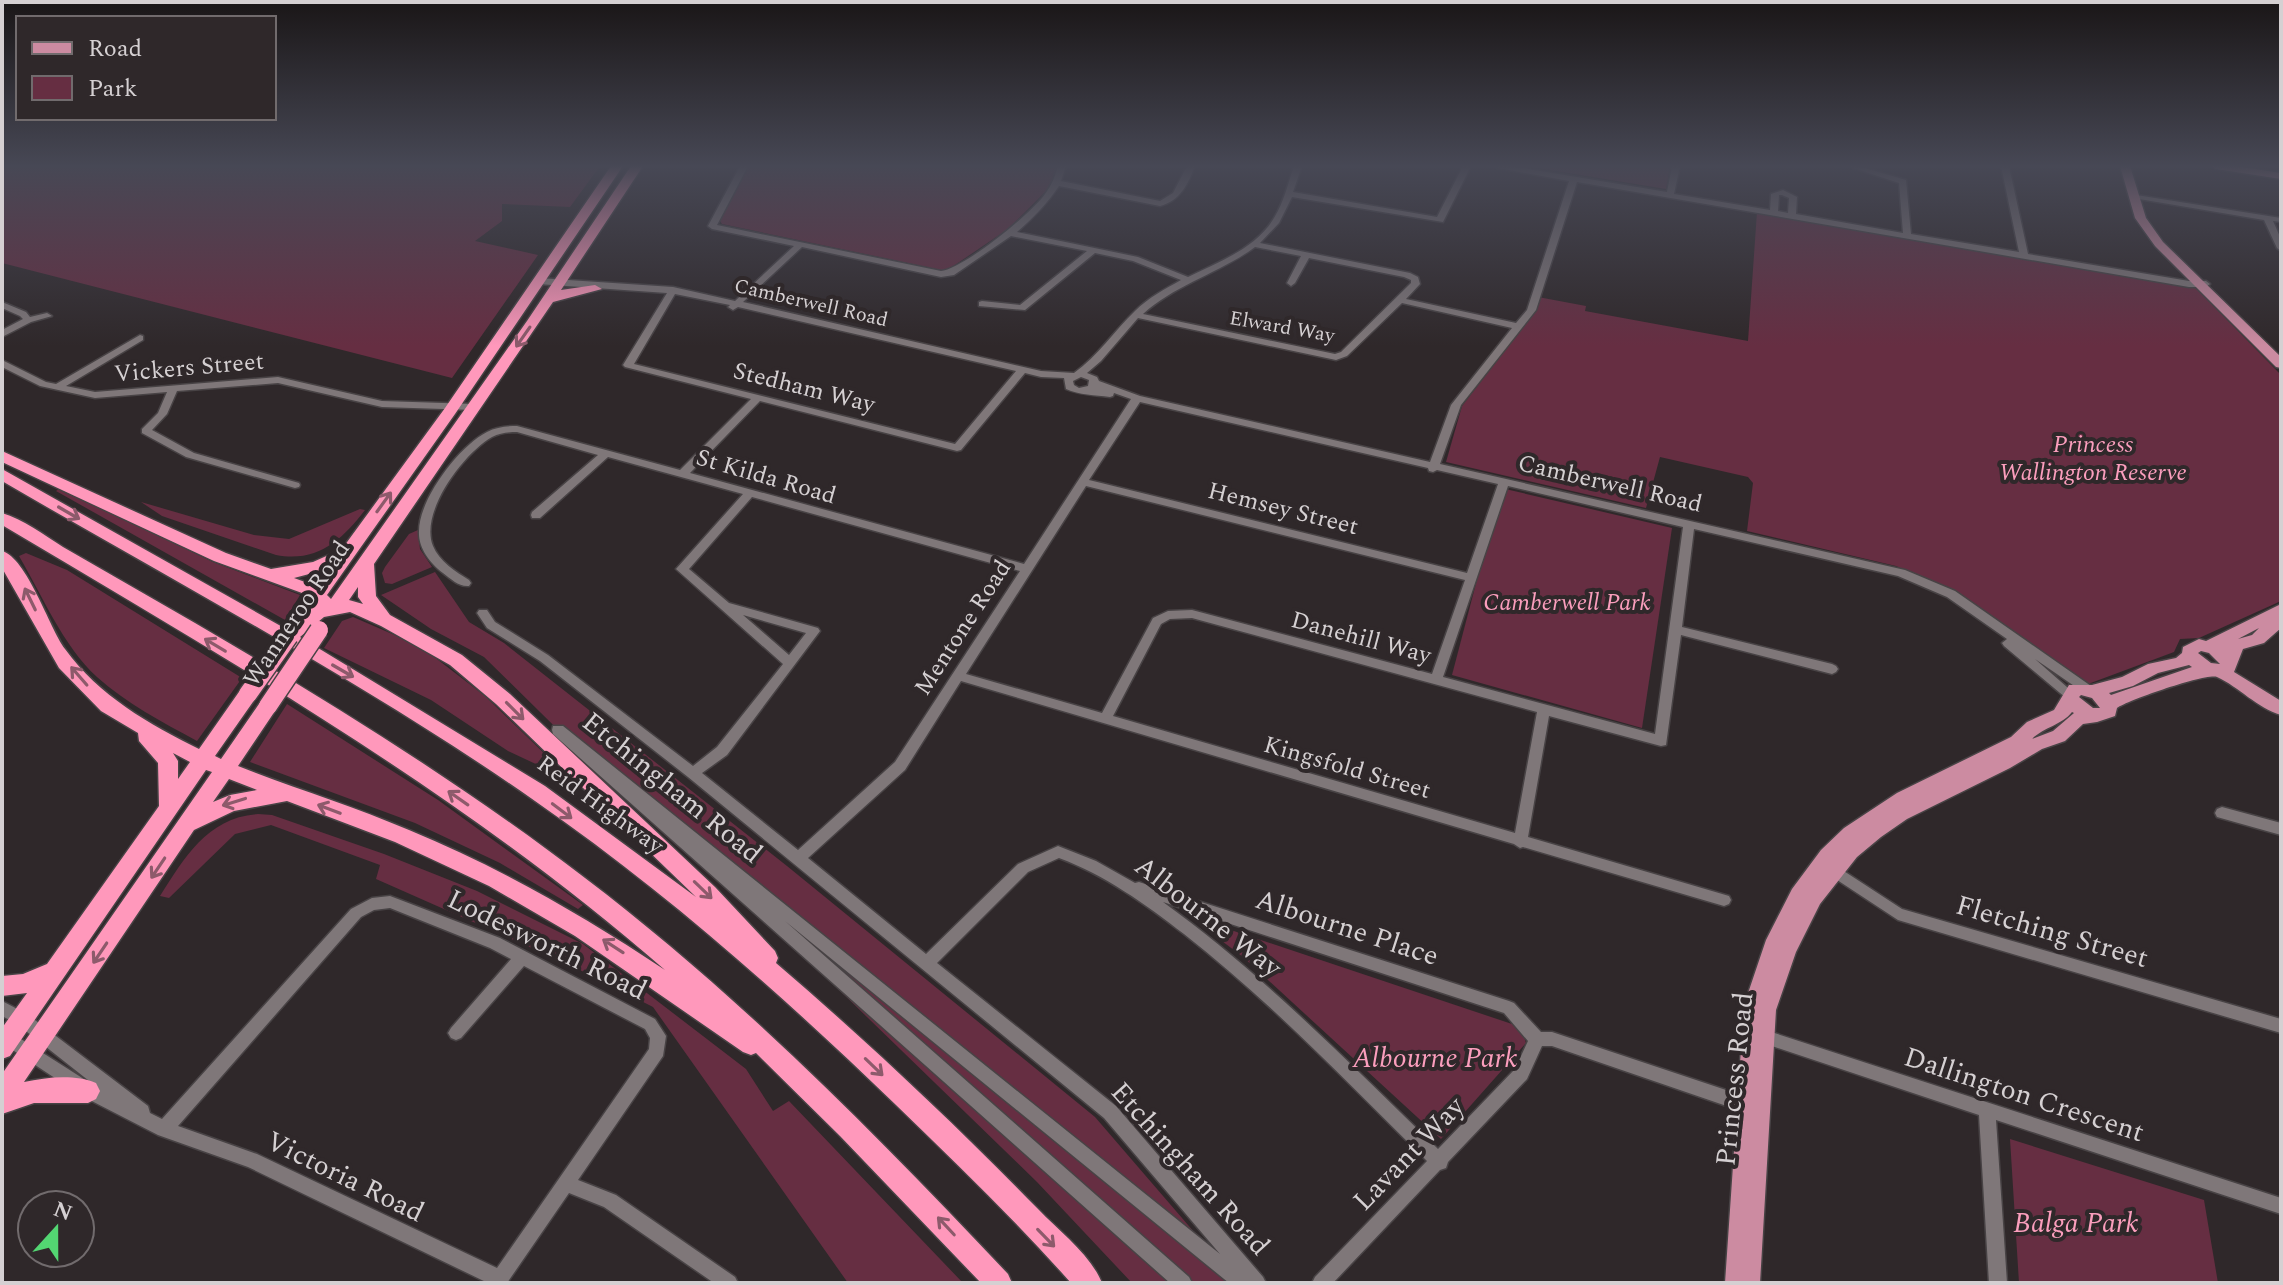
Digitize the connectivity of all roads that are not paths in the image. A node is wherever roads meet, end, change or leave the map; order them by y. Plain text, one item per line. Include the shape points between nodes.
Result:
1 (576, 226) edge
2 (597, 226) edge
3 (712, 226) edge
4 (1018, 226) edge
5 (1271, 226) edge
6 (1558, 226) edge
7 (1858, 226) edge
8 (1906, 226) edge
9 (2018, 226) edge
10 (2146, 226) edge
11 (2271, 226) edge
12 (1011, 233) junction
13 (1907, 234) junction
14 (801, 244) junction
15 (1252, 244) junction
16 (2281, 248) edge
17 (1094, 250) junction
18 (2024, 254) junction
19 (1306, 256) junction
20 (570, 266) junction
21 (1186, 279) junction
22 (2199, 281) junction
23 (1291, 283) dead end
24 (537, 284) junction
25 (557, 285) junction
26 (597, 287) junction
27 (672, 292) junction
28 (547, 300) junction
29 (1400, 300) junction
30 (982, 304) dead end
31 (2, 305) edge
32 (735, 305) junction
33 (1135, 315) junction
34 (47, 316) dead end
35 (28, 320) junction
36 (1519, 327) junction
37 (2, 334) edge
38 (140, 338) dead end
39 (2281, 355) edge
40 (1097, 362) junction
41 (2, 363) edge
42 (2281, 364) edge
43 (1020, 372) junction
44 (1075, 375) junction
45 (1092, 384) junction
46 (1069, 387) junction
47 (56, 388) junction
48 (173, 389) junction
49 (759, 397) junction
50 (1136, 399) junction
51 (462, 409) junction
52 (605, 454) junction
53 (2, 456) edge
54 (1433, 467) junction
55 (2, 474) edge
56 (683, 474) junction
57 (1083, 482) junction
58 (1503, 484) junction
59 (295, 485) dead end
60 (750, 493) junction
61 (536, 515) dead end
62 (2, 518) edge
63 (1689, 527) junction
64 (350, 548) junction
65 (2, 557) edge
66 (365, 562) junction
67 (1027, 569) junction
68 (265, 576) junction
69 (1472, 578) junction
70 (465, 583) dead end
71 (725, 606) junction
72 (2281, 610) edge
73 (483, 613) dead end
74 (315, 617) junction
75 (387, 621) junction
76 (2281, 621) edge
77 (1676, 630) junction
78 (2208, 647) junction
79 (2190, 656) junction
80 (790, 663) junction
81 (2222, 667) junction
82 (1832, 669) dead end
83 (958, 676) junction
84 (1436, 681) junction
85 (2080, 694) junction
86 (2281, 697) edge
87 (108, 706) junction
88 (1544, 709) junction
89 (2281, 709) edge
90 (2103, 710) junction
91 (1105, 719) junction
92 (203, 759) junction
93 (225, 769) junction
94 (693, 773) junction
95 (288, 793) junction
96 (169, 808) junction
97 (2222, 813) dead end
98 (185, 827) junction
99 (2281, 829) edge
100 (1520, 842) junction
101 (797, 859) junction
102 (1828, 866) junction
103 (1129, 885) junction
104 (1724, 900) dead end
105 (522, 957) junction
106 (927, 963) junction
107 (57, 970) junction
108 (2, 986) edge
109 (818, 1013) junction
110 (2281, 1026) edge
111 (7, 1030) edge
112 (456, 1033) dead end
113 (1758, 1034) junction
114 (1537, 1039) junction
115 (37, 1044) junction
116 (813, 1090) junction
117 (88, 1091) junction
118 (2, 1094) edge
119 (2, 1102) edge
120 (1747, 1105) junction
121 (1987, 1110) junction
122 (164, 1129) junction
123 (1440, 1162) junction
124 (566, 1183) junction
125 (2281, 1206) edge
126 (499, 1281) edge
127 (729, 1283) edge
128 (999, 1283) edge
129 (1089, 1283) edge
130 (1183, 1283) edge
131 (1243, 1283) edge
132 (1257, 1283) edge
133 (1321, 1283) edge
134 (1737, 1283) edge
135 (1748, 1283) edge
136 (1998, 1283) edge

1 - 24 highway, Wanneroo Road
2 - 20 highway, Wanneroo Road
3 - 14 street
4 - 12 street
5 - 15 street
6 - 36 street via 1531,310
7 - 13 street
8 - 13 street
9 - 18 street
10 - 22 main road
11 - 16 street
12 - 14 street via 951,273 941,274
12 - 17 street
13 - 18 street
14 - 32 street
15 - 19 street
15 - 21 street
17 - 21 street
17 - 30 street via 1022,308
18 - 22 street
19 - 23 street
19 - 29 street via 1415,279
20 - 25 highway, Wanneroo Road
20 - 26 highway via 575,278
21 - 33 street
22 - 39 main road
22 - 42 main road
24 - 25 street, Camberwell Road
24 - 51 highway, Wanneroo Road
25 - 26 street, Camberwell Road
25 - 28 highway, Wanneroo Road
26 - 27 street, Camberwell Road
26 - 28 highway
27 - 32 street, Camberwell Road
27 - 49 street, Stedham Way via 628,365
28 -> 51 highway, Wanneroo Road
29 - 33 street, Elward Way via 1336,357
29 - 36 street
31 - 35 street
32 - 43 street, Camberwell Road
33 - 40 street
34 - 35 street
35 - 37 street
36 - 54 street via 1456,405
38 - 47 street
40 - 44 street
40 - 45 street
41 - 47 street, Vickers Street
43 - 44 street, Camberwell Road
43 - 46 street, Camberwell Road
43 - 49 street, Stedham Way via 957,448
44 - 45 street, Camberwell Road
44 - 46 street via 1067,382
45 - 46 street, Camberwell Road
45 - 50 street, Camberwell Road
47 - 48 street, Vickers Street via 95,395
48 - 51 street, Vickers Street via 278,380 388,408
48 - 59 street via 162,414 146,431 190,455
49 - 56 street
50 - 54 street, Camberwell Road
50 - 57 street, Mentone Road
64 -> 51 highway, Wanneroo Road
51 - 66 highway, Wanneroo Road
52 - 56 street, St Kilda Road
52 - 61 street
52 - 70 street, St Kilda Road via 517,429 495,432 477,444 426,512 426,546
53 - 68 highway
54 - 58 street, Camberwell Road
55 -> 109 highway, Reid Highway via 407,708 541,794 684,901
56 - 60 street, St Kilda Road
57 - 67 street, Mentone Road
57 - 69 street, Hemsey Street
58 - 63 street, Camberwell Road
58 - 69 street
60 - 67 street, St Kilda Road
60 - 71 street via 682,569
116 -> 62 highway via 662,953 499,826 321,708
63 - 77 street
63 - 85 street, Camberwell Road via 1931,589
63 - 85 street, Camberwell Road via 1901,573 1933,585 1968,605
64 - 68 highway via 327,564
64 - 74 highway, Wanneroo Road
87 -> 65 highway via 53,644 19,575
66 - 74 highway, Wanneroo Road
66 - 75 highway via 367,597
67 - 83 street, Mentone Road
68 - 74 highway
69 - 84 street
71 - 80 street
71 - 80 street via 814,631
72 - 78 main road
73 - 94 street, Etchingham Road via 491,625 544,658
74 - 75 highway via 351,606
74 - 92 highway, Wanneroo Road, bridge via 248,694
74 - 93 highway, Wanneroo Road, bridge via 268,706
75 -> 109 highway via 456,660 503,699 707,894
76 - 81 main road, Princess Road via 2258,639 2237,645
77 - 82 street
77 - 88 street, Danehill Way via 1661,741
78 - 79 main road, Princess Road via 2192,647
78 - 81 main road
79 - 81 main road
79 - 85 main road, Princess Road via 2127,682
80 - 94 street via 722,751
81 - 86 main road
81 - 89 main road
81 - 90 main road, Princess Road via 2124,694
83 - 91 street, Kingsfold Street
83 - 101 street, Mentone Road via 900,766
84 - 88 street, Danehill Way
84 - 91 street, Danehill Way via 1192,614 1168,615 1157,621
85 - 90 main road
85 - 102 main road, Princess Road via 2060,715 2017,742 1869,818
87 - 92 highway
87 - 96 highway via 157,745 168,761
88 - 100 street
90 - 102 main road, Princess Road via 1899,815
91 - 100 street, Kingsfold Street
92 - 93 highway
92 - 96 highway, Wanneroo Road
93 - 95 highway
93 - 98 highway, Wanneroo Road
94 - 101 street, Etchingham Road
95 -> 98 highway via 230,803
116 -> 95 highway via 655,974 551,908 401,836
96 - 107 highway, Wanneroo Road
97 - 99 street
98 -> 115 highway, Wanneroo Road
100 - 104 street, Kingsfold Street
101 - 106 street, Etchingham Road
102 - 110 street, Fletching Street via 1898,914
102 - 113 main road, Princess Road via 1787,948
103 - 106 street, Albourne Way via 1058,852 1023,868
103 - 114 street, Albourne Place via 1509,1008
103 - 123 street, Albourne Way via 1231,961
105 - 112 street
105 - 122 street, Lodesworth Road via 390,902 372,904 356,913
105 - 124 street, Lodesworth Road via 650,1024 658,1036 657,1051
106 - 132 street, Etchingham Road via 1110,1112
107 - 108 highway
107 - 111 highway, Wanneroo Road
109 -> 129 highway, Reid Highway
111 - 115 street
111 - 115 street, Victoria Road
113 - 120 main road, Princess Road
113 - 121 street, Dallington Crescent
113 - 135 main road, Princess Road
114 - 120 street via 1552,1039
114 - 123 street, Lavant Way via 1521,1074
115 - 117 street, Victoria Road
115 - 118 highway, Wanneroo Road
115 - 122 street, Victoria Road
128 -> 116 highway
117 - 119 highway via 40,1089
117 - 122 street, Victoria Road
120 - 134 main road, Princess Road
121 - 125 street, Dallington Crescent
121 - 136 street
122 - 126 street, Victoria Road via 251,1160
123 - 133 street, Lavant Way
124 - 126 street, Lodesworth Road
124 - 127 street via 610,1201
130 - 131 street, Etchingham Road via 558,730

